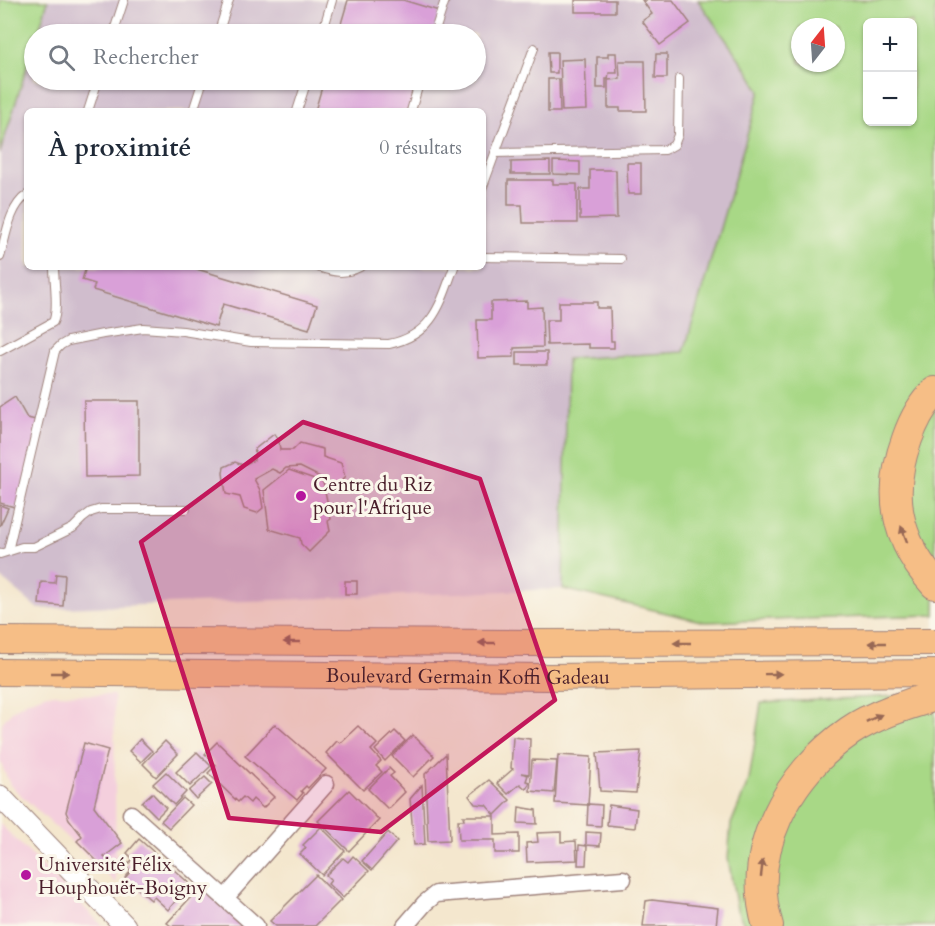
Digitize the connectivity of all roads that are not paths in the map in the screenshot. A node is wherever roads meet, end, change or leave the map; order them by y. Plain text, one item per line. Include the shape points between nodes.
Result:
1 (124, 0) edge
2 (229, 0) edge
3 (332, 0) edge
4 (441, 1) edge
5 (116, 24) edge
6 (221, 24) edge
7 (325, 24) edge
8 (436, 24) edge
9 (534, 48) dead end
10 (679, 79) dead end
11 (95, 90) edge
12 (200, 90) edge
13 (304, 90) edge
14 (417, 90) edge
15 (89, 108) edge
16 (194, 108) edge
17 (298, 108) edge
18 (412, 108) edge
19 (495, 153) junction
20 (486, 178) edge
21 (24, 197) edge
22 (0, 257) edge
23 (486, 257) edge
24 (621, 259) dead end
25 (54, 270) edge
26 (328, 270) edge
27 (353, 270) edge
28 (453, 270) edge
29 (0, 351) edge
30 (935, 392) edge
31 (186, 509) dead end
32 (4, 552) edge
33 (935, 584) edge
34 (1, 637) edge
35 (935, 642) edge
36 (0, 673) edge
37 (935, 673) edge
38 (935, 696) edge
39 (326, 784) dead end
40 (0, 785) edge
41 (6, 801) edge
42 (131, 814) dead end
43 (623, 879) dead end
44 (225, 898) junction
45 (125, 926) edge
46 (256, 926) edge
47 (405, 926) edge
48 (768, 926) edge

1 - 5 lane
2 - 6 lane
3 - 7 lane
4 - 8 lane
9 - 19 lane
10 - 19 lane via 678,135 674,145 665,150
11 - 15 lane
12 - 16 lane
13 - 17 lane
14 - 18 lane
19 - 20 lane
21 - 22 lane via 12,215
23 - 24 lane
25 - 29 lane via 53,322
26 - 27 lane
28 - 32 lane via 432,319 417,333 389,344 251,342 143,328 61,345 55,351
33 -> 30 highway via 902,533 897,510 900,457 913,423
31 - 32 lane via 101,509 34,548
35 -> 34 main road, Boulevard Germain Koffi Gadeau via 523,643
34 - 36 street
36 -> 37 main road, Boulevard Germain Koffi Gadeau via 537,677
48 -> 38 highway via 760,880 764,851 776,819 798,783 827,750 850,732 869,720
39 - 44 street
40 - 41 street
41 - 45 street
42 - 44 street
43 - 47 street via 436,894
44 - 46 street

